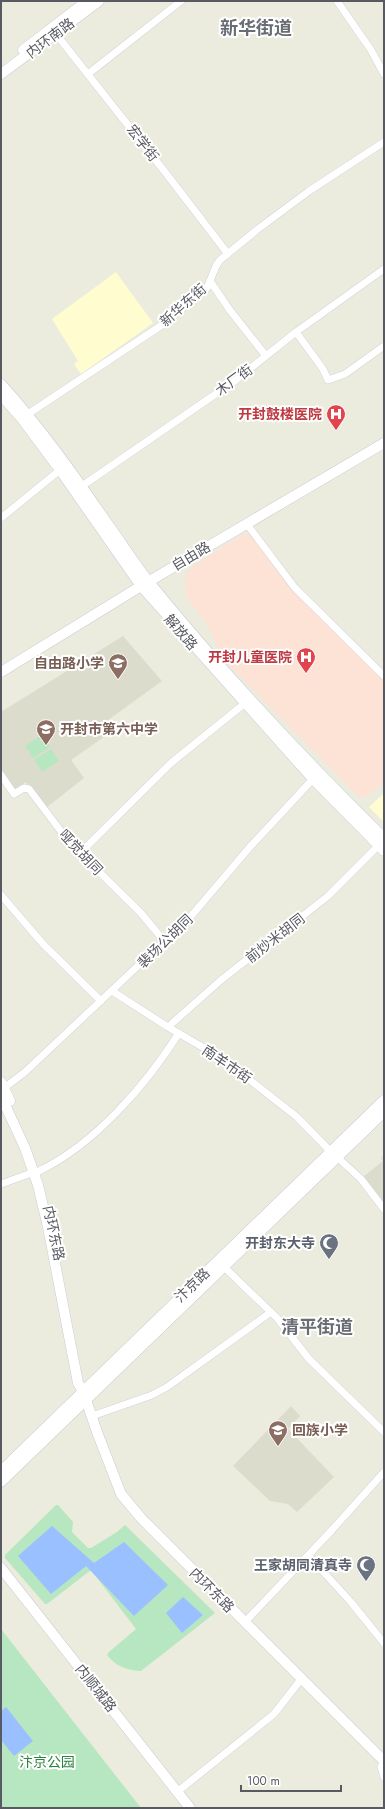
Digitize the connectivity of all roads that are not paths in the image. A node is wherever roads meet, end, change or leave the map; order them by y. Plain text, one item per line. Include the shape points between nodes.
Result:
1 (87, 1) edge
2 (99, 1) edge
3 (181, 1) edge
4 (337, 1) edge
5 (56, 34) junction
6 (1, 66) edge
7 (1, 74) edge
8 (88, 74) junction
9 (384, 74) edge
10 (384, 142) edge
11 (228, 254) junction
12 (384, 269) edge
13 (210, 281) junction
14 (296, 332) junction
15 (384, 346) edge
16 (266, 356) junction
17 (1, 384) edge
18 (1, 395) edge
19 (28, 414) junction
20 (384, 443) edge
21 (60, 470) junction
22 (82, 486) junction
23 (1, 518) edge
24 (246, 523) junction
25 (144, 583) junction
26 (1, 672) edge
27 (384, 676) edge
28 (244, 704) junction
29 (1, 775) edge
30 (313, 779) junction
31 (382, 845) edge
32 (80, 853) junction
33 (1, 895) edge
34 (165, 942) junction
35 (112, 991) junction
36 (101, 1001) junction
37 (168, 1027) junction
38 (179, 1033) junction
39 (2, 1089) edge
40 (384, 1100) edge
41 (384, 1112) edge
42 (334, 1154) junction
43 (37, 1171) junction
44 (1, 1184) edge
45 (384, 1209) edge
46 (223, 1266) junction
47 (271, 1312) junction
48 (85, 1395) junction
49 (92, 1416) junction
50 (384, 1432) edge
51 (1, 1472) edge
52 (384, 1472) edge
53 (1, 1482) edge
54 (308, 1555) junction
55 (1, 1568) edge
56 (244, 1622) junction
57 (384, 1643) edge
58 (302, 1678) junction
59 (383, 1759) edge
60 (384, 1777) edge
61 (177, 1792) junction
62 (190, 1808) edge

1 - 6 main road, 内环南路
2 - 5 main road, 内环南路
3 - 8 street
4 - 9 street via 371,50
5 - 7 main road, 内环南路
5 - 8 street, 宏学街
8 - 11 street, 宏学街
10 - 11 street, 新华东街 via 309,191
11 - 13 street, 新华东街 via 216,266
12 - 14 street, 木厂街
13 - 16 street
13 - 19 street, 新华东街 via 207,288 164,322
14 - 15 street via 328,380 345,374
14 - 16 street, 木厂街
16 - 22 street, 木厂街
17 - 19 main road, 解放路
18 - 21 main road, 解放路
19 - 22 main road, 解放路
20 - 24 main road, 自由路
21 - 23 street
21 - 25 main road, 解放路
22 - 25 main road, 解放路
24 - 25 main road, 自由路
24 - 27 street via 295,588
25 - 26 main road, 自由路
25 - 28 main road, 解放路
25 - 31 main road, 解放路
28 - 30 main road, 解放路
28 - 32 street via 171,763
29 - 32 street, 哑觉胡同 via 14,794 24,788 29,789
30 - 31 main road, 解放路
30 - 34 street, 裴场公胡同
31 - 37 street, 前炒米胡同 via 328,896 221,980
32 - 34 street, 哑觉胡同 via 140,912
33 - 36 street via 43,944
34 - 35 street, 裴场公胡同
35 - 36 street, 裴场公胡同
35 - 37 street, 南羊市街
36 - 39 street, 裴场公胡同 via 26,1072
37 - 38 street, 南羊市街
38 - 42 street, 南羊市街 via 223,1059 272,1096
38 - 43 street via 148,1076 93,1134 57,1162
39 - 43 main road, 内环东路 via 31,1145
40 - 42 main road, 汴京路
41 - 42 main road, 汴京路
42 - 45 street, 南羊市街 via 361,1179
42 - 46 main road, 汴京路
42 - 48 main road, 汴京路
43 - 44 street
43 - 48 main road, 内环东路 via 54,1225
46 - 47 street
46 - 48 main road, 汴京路
47 - 49 street via 168,1386 152,1395
47 - 50 street via 309,1359
48 - 49 main road, 内环东路
48 - 51 main road, 汴京路
48 - 53 main road, 汴京路
49 - 56 main road, 内环东路 via 124,1499
52 - 54 street
54 - 56 street
54 - 57 street
55 - 61 main road, 内顺城路
56 - 58 main road, 内环东路
58 - 59 main road, 内环东路
58 - 61 street via 274,1714
59 - 60 street via 381,1767
61 - 62 main road, 内顺城路

